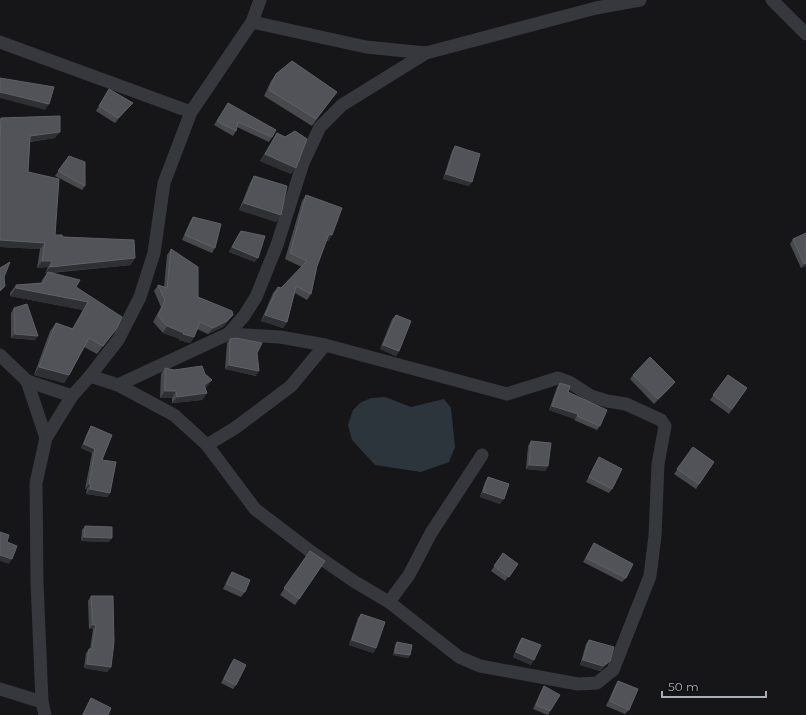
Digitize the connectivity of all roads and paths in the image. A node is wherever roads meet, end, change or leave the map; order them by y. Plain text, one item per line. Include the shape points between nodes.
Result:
1 (260, 0) edge
2 (640, 0) edge
3 (772, 0) edge
4 (596, 4) edge
5 (252, 22) junction
6 (806, 34) edge
7 (0, 42) edge
8 (426, 54) junction
9 (190, 112) junction
10 (228, 334) junction
11 (325, 345) junction
12 (0, 355) edge
13 (90, 376) junction
14 (27, 381) junction
15 (118, 385) junction
16 (72, 396) junction
17 (46, 438) junction
18 (207, 445) junction
19 (482, 454) dead end
20 (389, 602) junction
21 (0, 689) edge
22 (44, 709) edge

1 - 5 street
2 - 4 street
3 - 6 street
4 - 8 street
5 - 8 street via 366,46
5 - 9 street
7 - 9 street
8 - 10 street via 342,105 320,127 303,163 277,245 256,297
9 - 13 street via 164,183 154,253 140,297 118,340
10 - 11 street via 280,337
10 - 15 street
11 - 18 street via 291,386 235,428
11 - 20 street via 507,394 558,378 591,396 607,402 626,404 661,420 665,426 658,464 655,536 650,576 613,670 597,683 578,684 480,666 459,658
12 - 14 street
13 - 15 street
13 - 16 street
14 - 16 street
14 - 17 street
15 - 18 street via 174,415
16 - 17 street
17 - 22 street via 36,483 37,582
18 - 20 street via 255,509 310,551
19 - 20 street via 431,534 409,575
21 - 22 street

